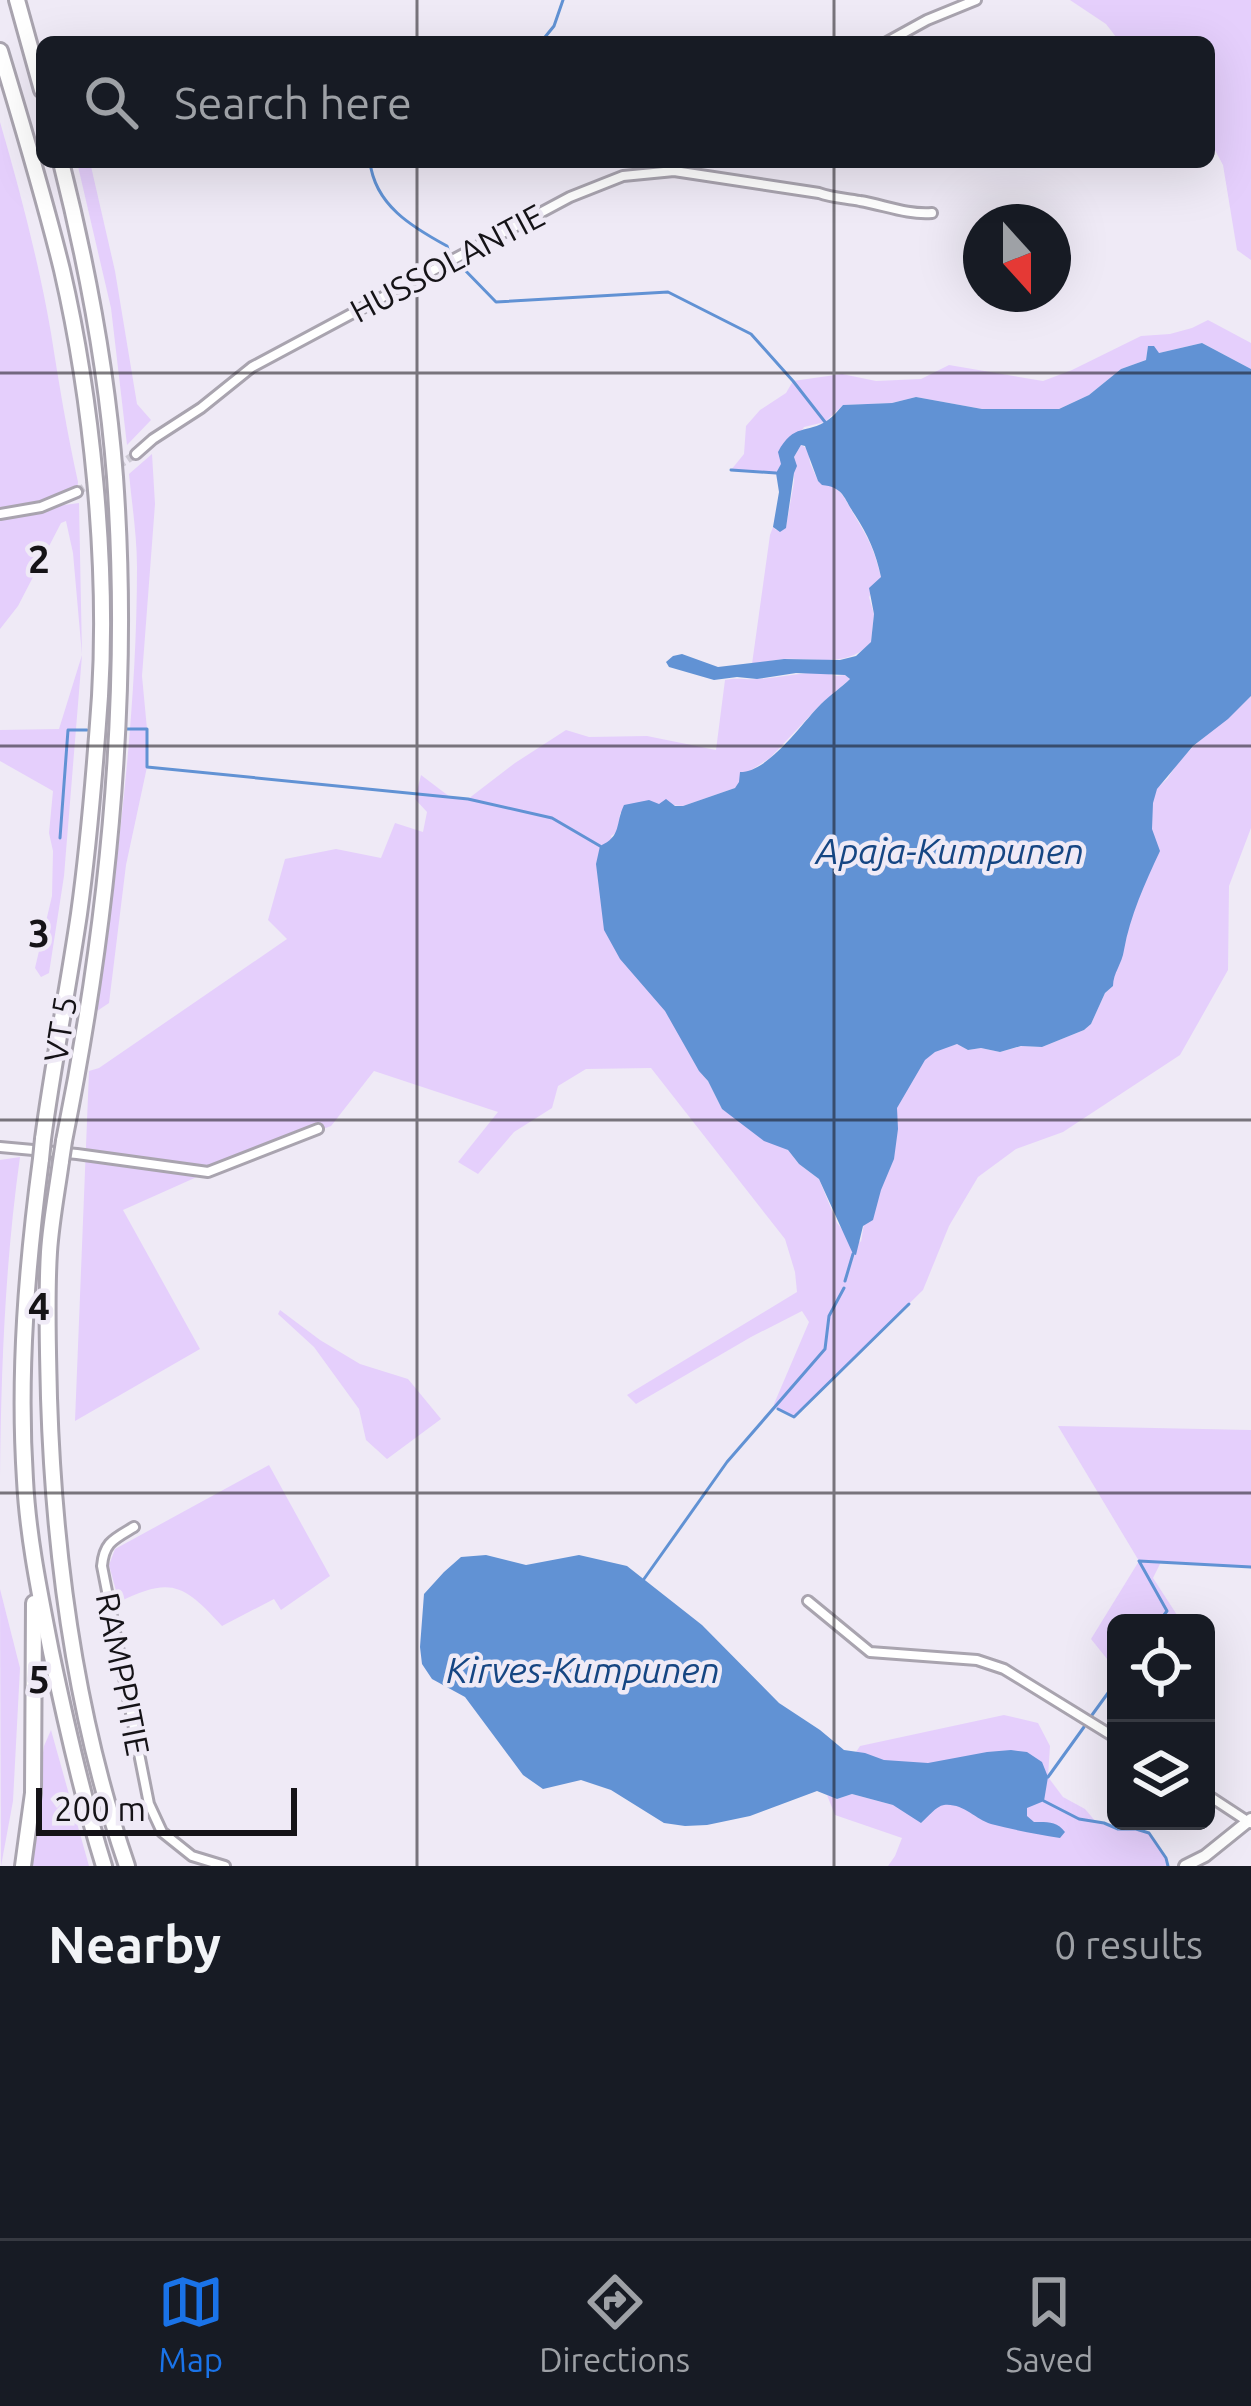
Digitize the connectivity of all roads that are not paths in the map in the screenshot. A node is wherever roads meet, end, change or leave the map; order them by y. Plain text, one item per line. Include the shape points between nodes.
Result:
1 (17, 0) edge
2 (976, 0) edge
3 (898, 36) edge
4 (0, 51) edge
5 (36, 68) edge
6 (62, 168) edge
7 (666, 168) edge
8 (688, 168) edge
9 (932, 214) dead end
10 (136, 454) tunnel mouth
11 (77, 492) tunnel mouth
12 (0, 514) edge
13 (318, 1129) dead end
14 (0, 1147) edge
15 (134, 1527) dead end
16 (34, 1568) junction
17 (808, 1601) dead end
18 (1107, 1732) edge
19 (1215, 1799) edge
20 (1250, 1822) edge
21 (23, 1866) edge
22 (104, 1866) edge
23 (127, 1866) edge
24 (224, 1866) edge
25 (1185, 1866) edge

1 - 5 highway
2 - 3 street
4 - 16 highway, VT 5, bridge via 71,319 100,586 100,694 79,910 28,1251 25,1479
6 - 23 highway, VT 5, bridge via 92,304 115,475 119,717 102,913 49,1250 51,1458 71,1652
7 - 10 street, HUSSOLANTIE via 571,197 252,367
8 - 9 street, HUSSOLANTIE
11 - 12 street
13 - 14 street via 208,1172
15 - 24 street, RAMPPITIE via 103,1550 102,1565 149,1804 162,1832 192,1856
16 - 21 highway via 33,1793
16 - 22 highway, VT 5
17 - 18 street via 870,1652 1004,1669
19 - 20 street
20 - 25 street

